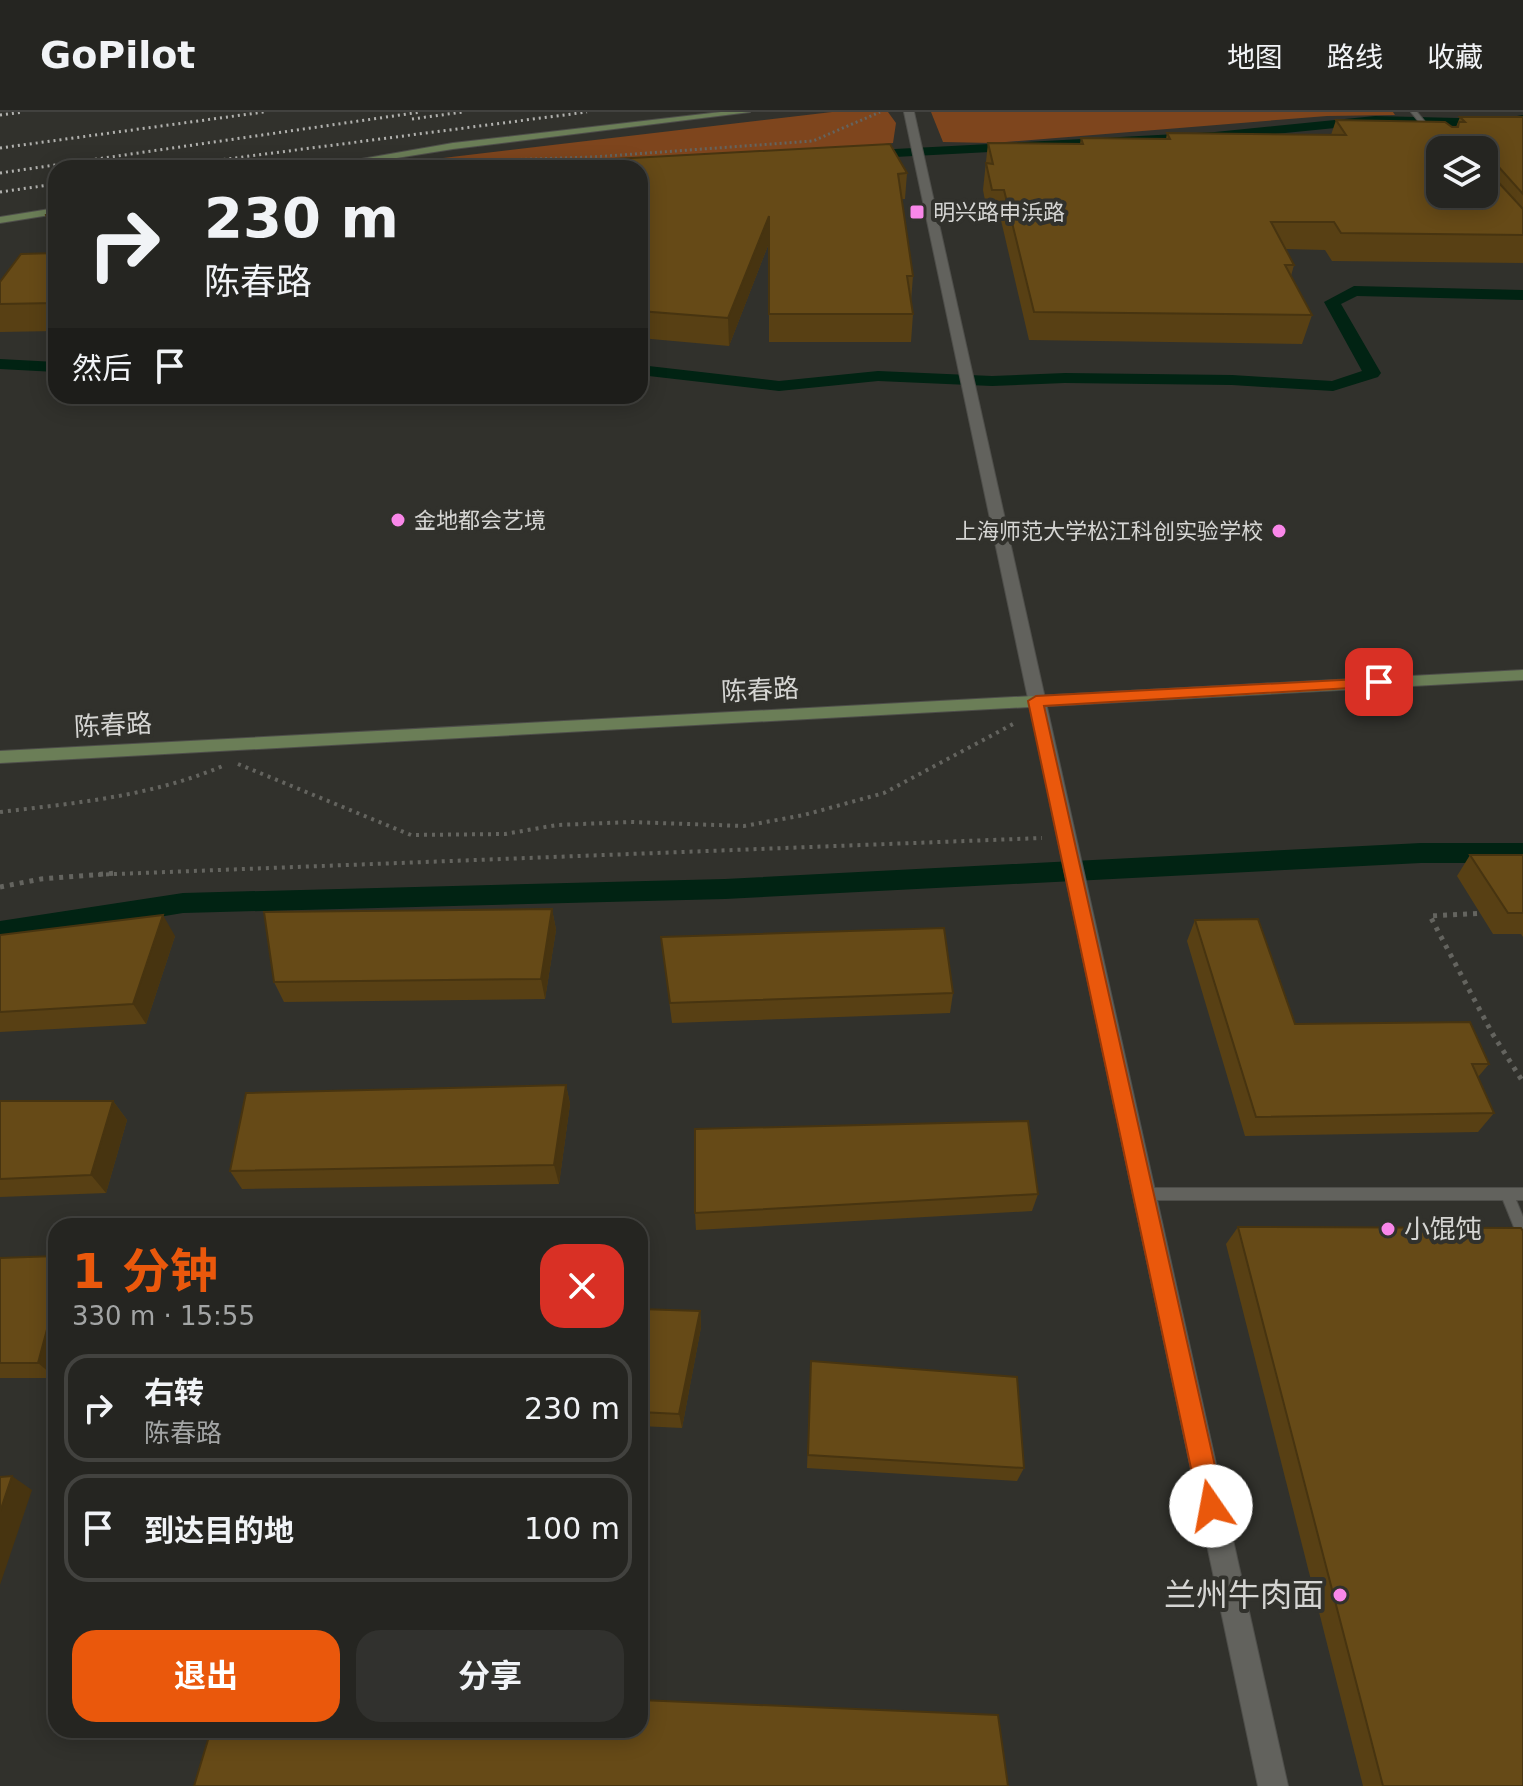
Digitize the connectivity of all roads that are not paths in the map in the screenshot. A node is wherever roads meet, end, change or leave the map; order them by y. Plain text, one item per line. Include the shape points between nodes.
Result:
1 (745, 112) edge
2 (909, 112) edge
3 (1414, 112) edge
4 (1434, 136) edge
5 (365, 160) edge
6 (48, 212) edge
7 (0, 220) edge
8 (1523, 675) edge
9 (1036, 701) junction
10 (0, 757) edge
11 (1143, 1194) junction
12 (1507, 1194) junction
13 (1523, 1194) edge
14 (1523, 1233) edge
15 (1273, 1786) edge

1 - 5 street
2 - 9 street
3 - 4 lane
6 - 7 street
8 - 9 street, 陈春路
9 - 10 street, 陈春路
9 - 11 street
11 - 12 lane
11 - 15 street
12 - 13 lane
12 - 14 lane

